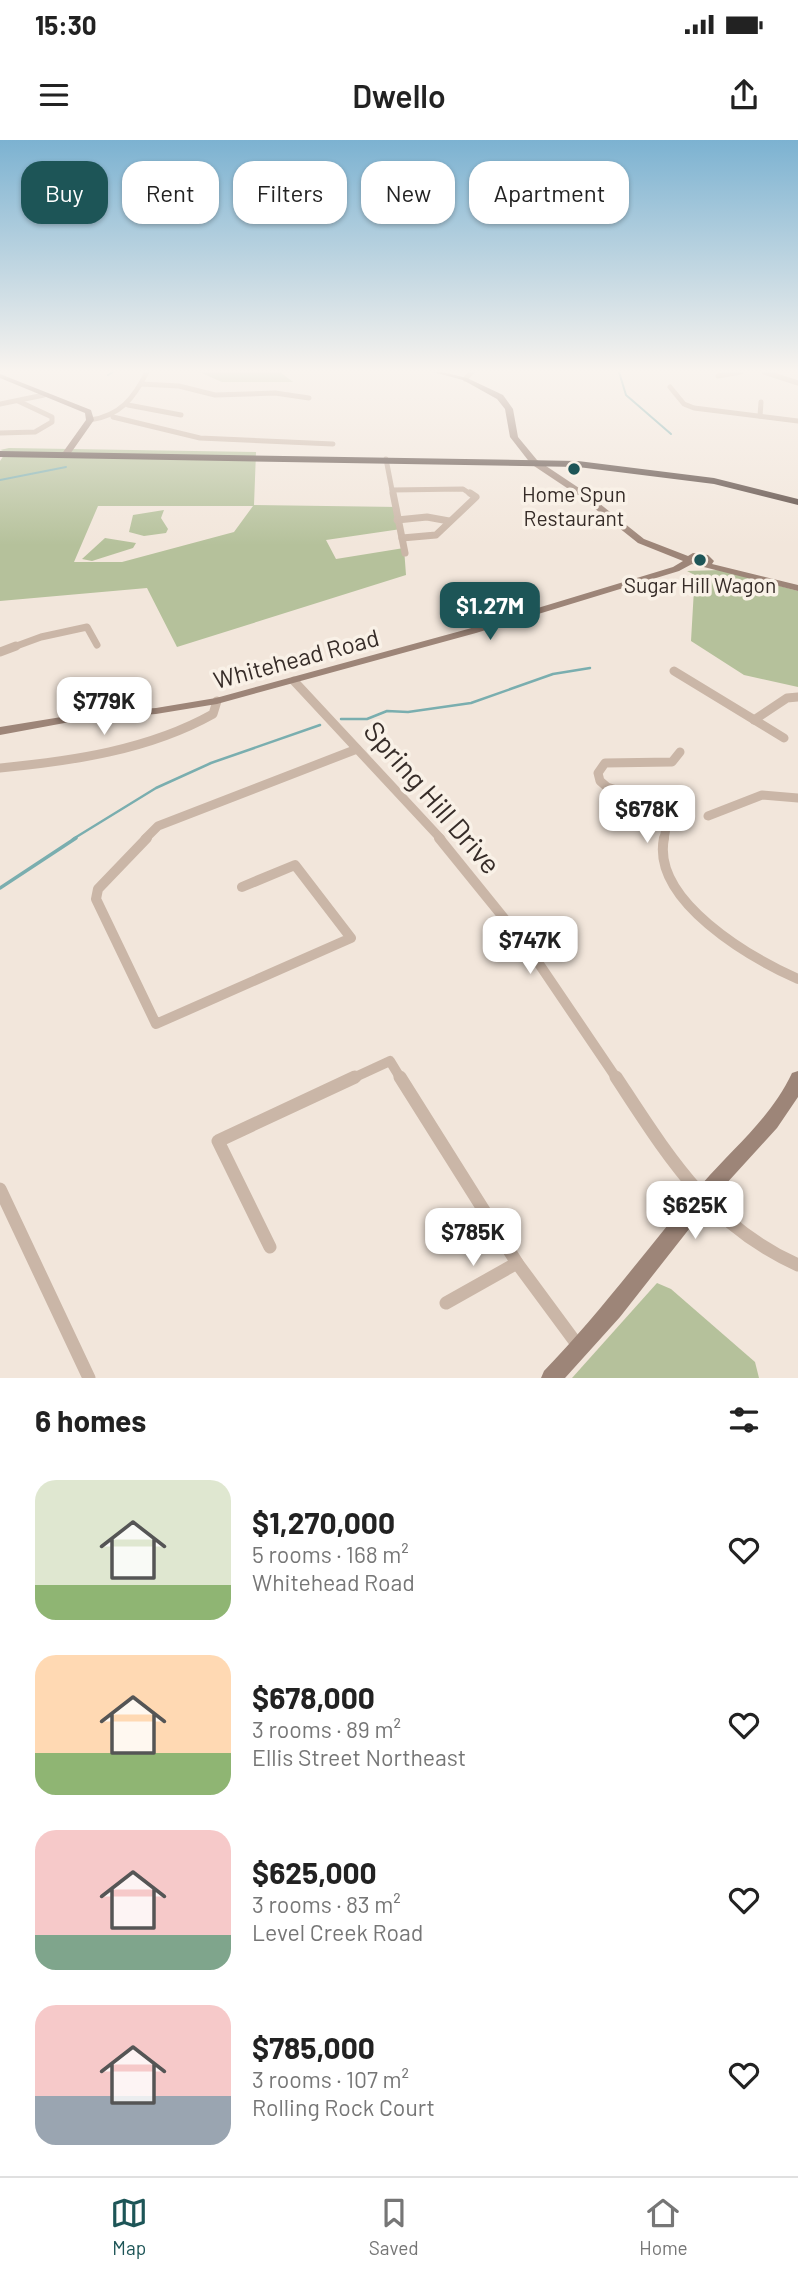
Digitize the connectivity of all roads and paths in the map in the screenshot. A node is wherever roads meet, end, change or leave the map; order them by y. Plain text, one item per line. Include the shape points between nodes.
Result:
1 (39, 430) edge
2 (82, 430) edge
3 (166, 430) edge
4 (512, 430) edge
5 (0, 433) edge
6 (333, 444) dead end
7 (0, 449) edge
8 (67, 452) junction
9 (0, 454) edge
10 (529, 455) junction
11 (386, 459) junction
12 (559, 463) junction
13 (550, 473) junction
14 (392, 490) junction
15 (798, 496) edge
16 (798, 502) edge
17 (397, 520) junction
18 (449, 521) junction
19 (402, 538) junction
20 (405, 553) dead end
21 (698, 561) junction
22 (676, 569) joint
23 (797, 587) edge
24 (97, 645) dead end
25 (0, 652) edge
26 (674, 671) dead end
27 (294, 681) junction
28 (798, 697) edge
29 (218, 701) junction
30 (754, 720) junction
31 (0, 731) edge
32 (784, 738) dead end
33 (357, 749) junction
34 (680, 752) dead end
35 (0, 768) edge
36 (798, 798) edge
37 (708, 816) dead end
38 (242, 887) dead end
39 (798, 979) edge
40 (797, 1082) edge
41 (0, 1189) edge
42 (702, 1200) junction
43 (270, 1247) dead end
44 (517, 1264) junction
45 (798, 1265) edge
46 (446, 1303) dead end
47 (580, 1348) junction
48 (89, 1378) edge
49 (551, 1378) edge

1 - 5 street
2 - 8 street
3 - 6 street via 200,438
4 - 10 street
7 - 8 highway
8 - 9 highway
8 - 10 highway
8 - 11 highway
10 - 11 highway
10 - 12 highway
10 - 13 street
10 - 15 highway via 685,470
11 - 14 street
12 - 13 highway via 550,465
12 - 16 highway via 702,479
13 - 21 street via 640,541
14 - 17 street
14 - 18 street via 453,488 475,494
17 - 18 street via 427,517
17 - 19 street
18 - 19 street via 436,535
19 - 20 street
21 - 22 street, Whitehead Road
21 - 23 street
22 - 27 street, Whitehead Road
24 - 25 street via 87,627
26 - 30 street
27 - 29 street, Whitehead Road
27 - 33 street, Spring Hill Drive
28 - 30 street via 787,698
29 - 31 street, Whitehead Road
29 - 35 street via 213,714 199,722 138,743 78,760
30 - 32 street
33 - 38 street via 158,826 98,889 96,899 156,1024 351,938 295,865
33 - 42 street, Spring Hill Drive via 438,834 514,928
34 - 39 street via 672,762 605,763 598,778 612,790 652,797 666,808 669,817 662,848 669,879 737,948
36 - 37 street via 762,795
40 - 42 street via 758,1140
41 - 48 street
42 - 45 street, Spring Hill Drive via 750,1241
42 - 47 street
43 - 44 street via 218,1141 390,1062
44 - 46 street
44 - 47 street
47 - 49 street

